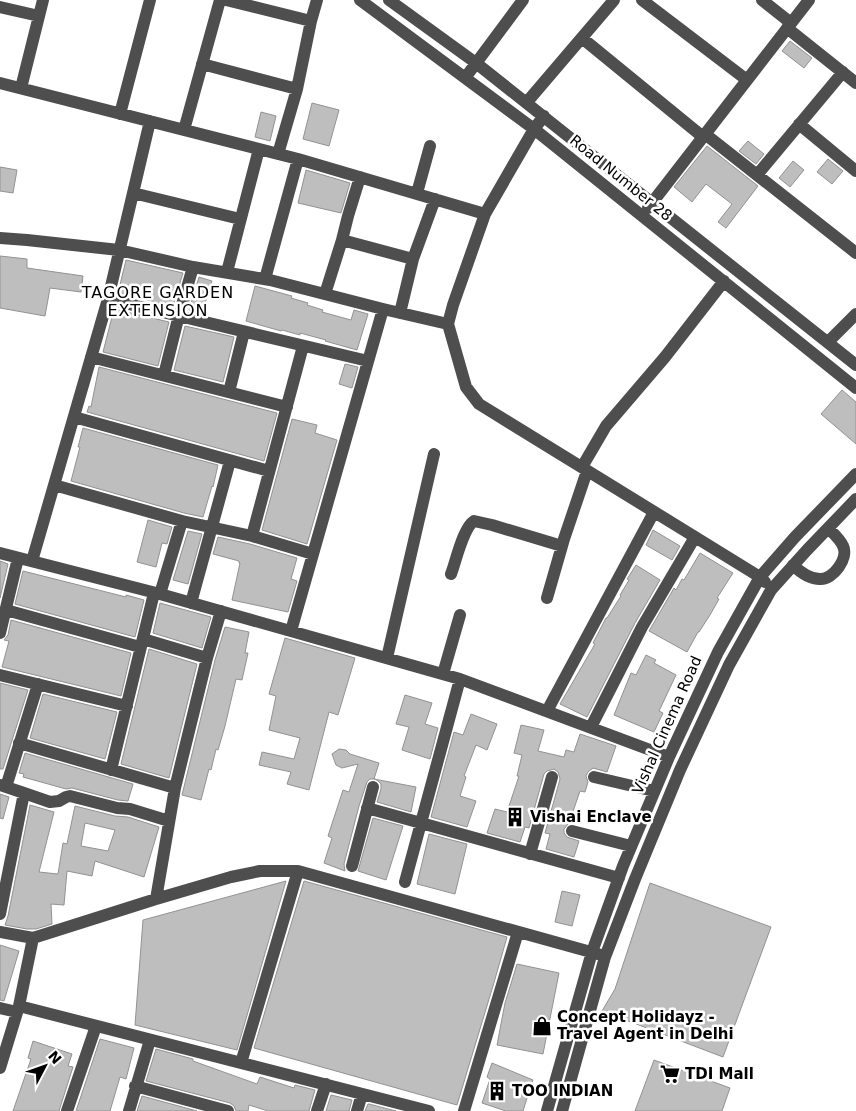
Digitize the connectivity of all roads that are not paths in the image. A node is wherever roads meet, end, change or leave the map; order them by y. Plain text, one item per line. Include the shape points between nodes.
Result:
1 (43, 0) edge
2 (150, 0) edge
3 (220, 0) edge
4 (226, 0) edge
5 (317, 0) edge
6 (360, 0) edge
7 (389, 0) edge
8 (523, 0) edge
9 (614, 0) edge
10 (642, 0) edge
11 (762, 0) edge
12 (809, 0) edge
13 (0, 7) edge
14 (39, 16) junction
15 (311, 21) junction
16 (789, 25) junction
17 (582, 38) junction
18 (476, 63) junction
19 (202, 64) junction
20 (843, 72) junction
21 (465, 78) junction
22 (746, 80) junction
23 (0, 83) edge
24 (856, 83) edge
25 (21, 88) junction
26 (297, 89) junction
27 (526, 102) junction
28 (120, 114) junction
29 (544, 116) junction
30 (150, 121) junction
31 (799, 124) junction
32 (534, 129) junction
33 (184, 130) junction
34 (704, 136) junction
35 (430, 146) dead end
36 (259, 149) junction
37 (278, 154) junction
38 (298, 159) junction
39 (856, 171) edge
40 (757, 175) junction
41 (360, 177) junction
42 (133, 193) junction
43 (417, 193) junction
44 (435, 199) junction
45 (652, 202) junction
46 (485, 214) junction
47 (642, 216) junction
48 (240, 219) junction
49 (0, 238) edge
50 (342, 240) junction
51 (119, 250) junction
52 (856, 253) edge
53 (413, 259) junction
54 (193, 266) junction
55 (227, 272) junction
56 (265, 279) junction
57 (724, 281) junction
58 (325, 294) junction
59 (108, 299) junction
60 (383, 309) junction
61 (400, 313) junction
62 (856, 314) edge
63 (179, 315) junction
64 (448, 324) junction
65 (244, 332) junction
66 (828, 342) junction
67 (303, 346) junction
68 (91, 357) junction
69 (368, 361) junction
70 (856, 365) edge
71 (164, 375) junction
72 (856, 388) edge
73 (229, 392) junction
74 (287, 406) junction
75 (74, 417) junction
76 (434, 454) dead end
77 (230, 461) junction
78 (585, 469) junction
79 (269, 471) junction
80 (856, 474) edge
81 (54, 485) junction
82 (856, 499) edge
83 (654, 512) junction
84 (182, 520) junction
85 (212, 527) junction
86 (828, 528) junction
87 (252, 536) junction
88 (696, 537) junction
89 (562, 546) junction
90 (0, 553) edge
91 (313, 554) junction
92 (18, 558) junction
93 (32, 561) junction
94 (793, 565) junction
95 (451, 574) dead end
96 (760, 577) junction
97 (771, 590) junction
98 (157, 593) junction
99 (547, 598) dead end
100 (191, 603) junction
101 (6, 610) junction
102 (221, 611) junction
103 (460, 615) dead end
104 (291, 631) junction
105 (0, 633) edge
106 (142, 643) junction
107 (207, 658) junction
108 (387, 658) junction
109 (0, 674) edge
110 (443, 674) junction
111 (460, 679) junction
112 (38, 684) junction
113 (128, 706) junction
114 (547, 711) junction
115 (591, 727) junction
116 (19, 743) junction
117 (669, 757) junction
118 (111, 770) junction
119 (552, 777) dead end
120 (594, 777) dead end
121 (3, 786) edge
122 (373, 787) dead end
123 (175, 788) junction
124 (654, 791) junction
125 (24, 792) junction
126 (368, 808) junction
127 (169, 821) junction
128 (421, 823) junction
129 (572, 831) dead end
130 (632, 846) junction
131 (530, 854) junction
132 (352, 866) dead end
133 (639, 870) junction
134 (298, 871) junction
135 (621, 872) junction
136 (405, 882) dead end
137 (156, 899) junction
138 (0, 914) edge
139 (0, 932) edge
140 (518, 932) junction
141 (34, 938) junction
142 (592, 952) junction
143 (605, 957) junction
144 (0, 1008) edge
145 (18, 1009) junction
146 (96, 1026) junction
147 (150, 1040) junction
148 (241, 1063) junction
149 (0, 1068) edge
150 (326, 1084) junction
151 (135, 1086) junction
152 (362, 1094) junction
153 (412, 1109) edge
154 (67, 1111) edge
155 (129, 1111) edge
156 (228, 1111) edge
157 (317, 1111) edge
158 (357, 1111) edge
159 (429, 1111) edge
160 (464, 1111) edge
161 (547, 1111) edge
162 (562, 1111) edge

1 - 14 street
2 - 28 street
3 - 19 street
4 - 15 street
5 - 15 street
6 - 21 street, Road Number 28
7 - 18 street, Road Number 28
8 - 18 street
9 - 17 street
10 - 22 street
11 - 16 street
12 - 16 street
13 - 14 street
14 - 25 street
15 - 26 street
16 - 20 street
16 - 22 street
17 - 27 street
17 - 34 street
18 - 21 street
18 - 27 street, Road Number 28
19 - 26 street
19 - 33 street
20 - 24 street
20 - 31 street
21 - 32 street, Road Number 28
22 - 34 street
23 - 25 street
25 - 28 street
26 - 37 street
27 - 29 street, Road Number 28
28 - 30 street
29 - 32 street
29 - 45 street, Road Number 28
30 - 33 street
30 - 42 street
31 - 39 street
31 - 40 street
32 - 46 street
32 - 47 street, Road Number 28
33 - 36 street
34 - 40 street
34 - 45 street
35 - 43 street
36 - 37 street
36 - 48 street
37 - 38 street
38 - 41 street
38 - 56 street
40 - 52 street
41 - 43 street
41 - 50 street
42 - 48 street
42 - 51 street
43 - 44 street
44 - 46 street
44 - 53 street
45 - 47 street
45 - 66 street, Road Number 28
46 - 64 street
47 - 57 street, Road Number 28
48 - 55 street
49 - 51 street
50 - 53 street
50 - 58 street
51 - 54 street
51 - 59 street
53 - 61 street
54 - 55 street
54 - 63 street
55 - 56 street
56 - 58 street
57 - 72 street, Road Number 28
57 - 78 street via 606,426
58 - 60 street
59 - 63 street
59 - 68 street
60 - 61 street
60 - 69 street
61 - 64 street
62 - 66 street
63 - 65 street
63 - 71 street
64 - 78 street via 466,387 479,404
65 - 67 street
65 - 73 street
66 - 70 street, Road Number 28
67 - 69 street
67 - 74 street
68 - 71 street
68 - 75 street
69 - 91 street
71 - 73 street
73 - 74 street
74 - 79 street
75 - 77 street
75 - 81 street
76 - 108 street
77 - 79 street
77 - 85 street
78 - 83 street
78 - 89 street
79 - 87 street
80 - 96 street, Vishal Cinema Road
81 - 84 street
81 - 93 street
82 - 86 street, Vishal Cinema Road
83 - 88 street
83 - 114 street
84 - 85 street
84 - 98 street
85 - 87 street
85 - 100 street
86 - 94 street, Vishal Cinema Road
86 - 94 street via 844,547 842,563 829,578 811,578
87 - 91 street
88 - 96 street
88 - 115 street via 642,627
89 - 95 street via 474,521 464,534
89 - 99 street
90 - 92 street
91 - 104 street
92 - 93 street
92 - 101 street
93 - 98 street
94 - 97 street, Vishal Cinema Road
96 - 97 street
96 - 117 street, Vishal Cinema Road via 718,652
97 - 133 street, Vishal Cinema Road via 729,665 680,770
98 - 100 street
98 - 106 street
100 - 102 street
101 - 105 street
101 - 106 street
102 - 104 street
102 - 107 street
103 - 110 street
104 - 108 street
106 - 107 street
106 - 113 street
107 - 123 street
108 - 110 street
109 - 112 street
110 - 111 street
111 - 114 street
111 - 128 street
112 - 113 street
112 - 116 street
113 - 118 street
114 - 115 street
115 - 117 street
116 - 118 street
116 - 121 street
117 - 124 street, Vishal Cinema Road
118 - 123 street
119 - 131 street
120 - 124 street
121 - 125 street
122 - 126 street
123 - 127 street
124 - 130 street, Vishal Cinema Road
125 - 127 street via 50,802 70,796
125 - 138 street
126 - 128 street
126 - 132 street
127 - 137 street
128 - 131 street
128 - 136 street
129 - 130 street
130 - 135 street, Vishal Cinema Road
131 - 135 street
133 - 135 street
133 - 143 street, Vishal Cinema Road
134 - 137 street via 260,871
134 - 140 street
134 - 148 street
135 - 142 street, Vishal Cinema Road
137 - 141 street
139 - 141 street
140 - 142 street
140 - 160 street
141 - 145 street
142 - 143 street
142 - 161 street, Vishal Cinema Road
143 - 162 street, Vishal Cinema Road
144 - 145 street
145 - 146 street
145 - 149 street
146 - 147 street
146 - 154 street
147 - 148 street
147 - 151 street
148 - 150 street
150 - 152 street
150 - 157 street
151 - 155 street
151 - 156 street
152 - 153 street
152 - 158 street
153 - 159 street

